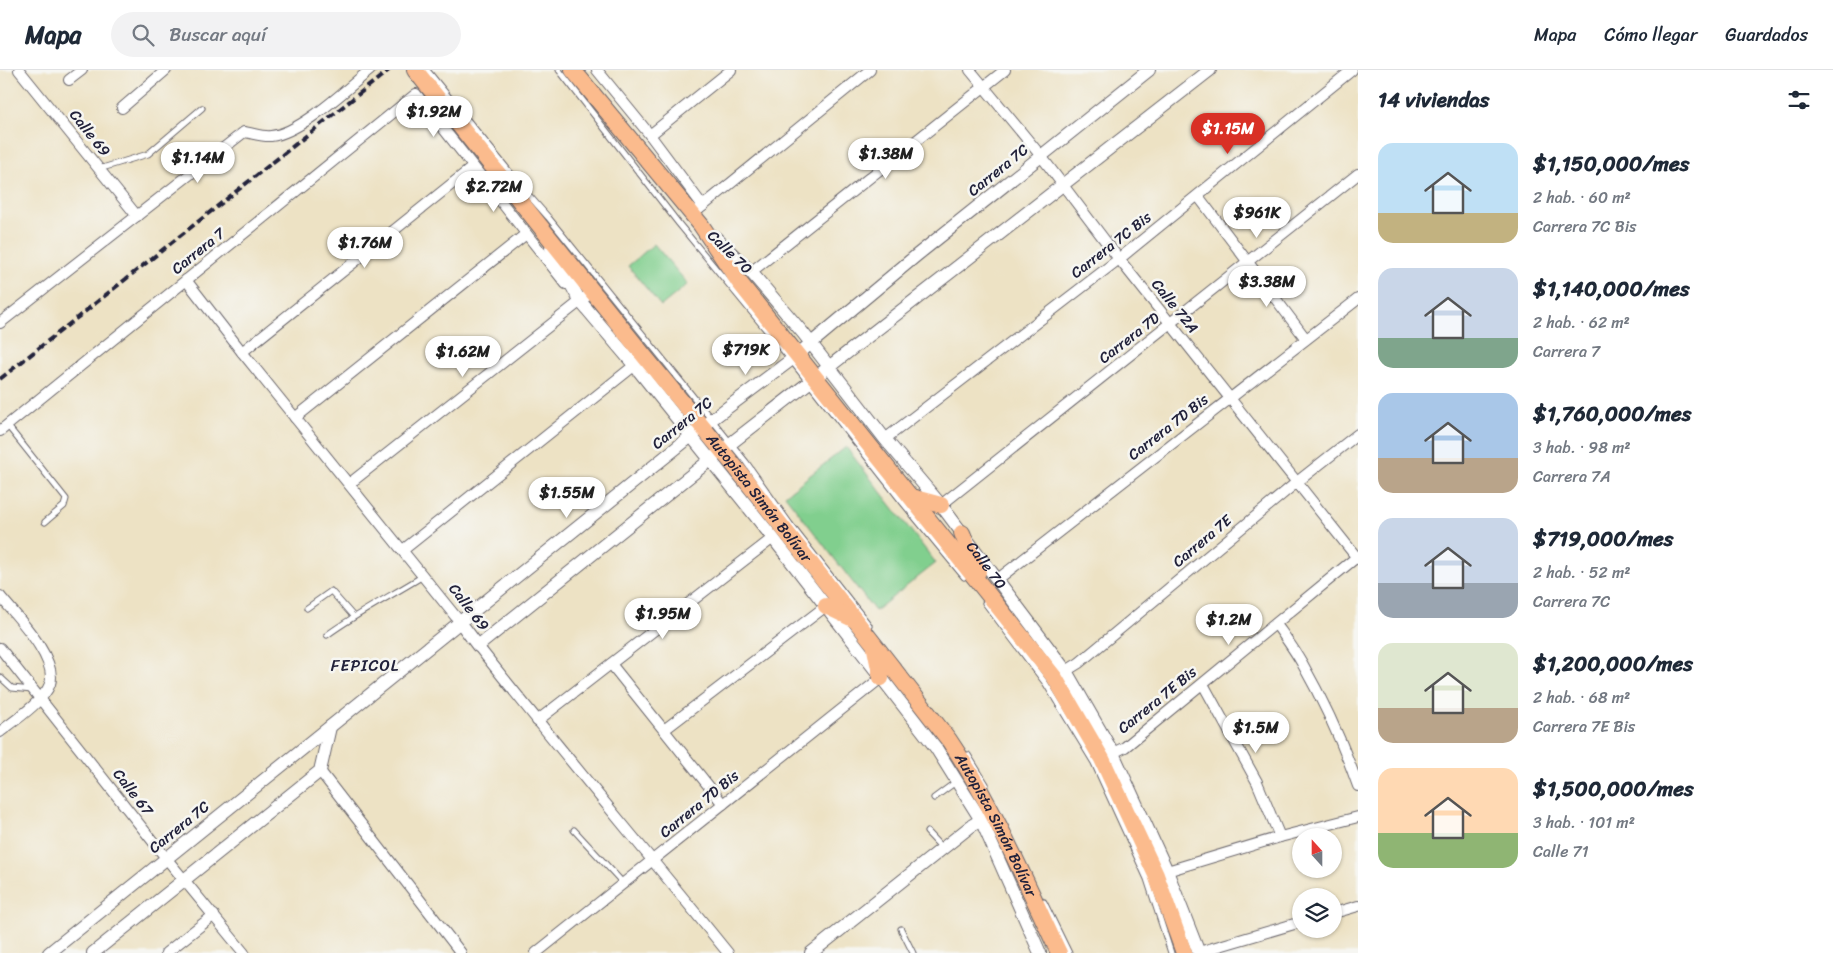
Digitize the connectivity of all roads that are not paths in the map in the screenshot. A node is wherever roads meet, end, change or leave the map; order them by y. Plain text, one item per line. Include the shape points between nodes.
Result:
1 (18, 70) edge
2 (82, 70) edge
3 (166, 70) edge
4 (370, 70) edge
5 (415, 70) edge
6 (427, 70) edge
7 (559, 70) edge
8 (573, 70) edge
9 (597, 70) edge
10 (731, 70) edge
11 (870, 70) edge
12 (970, 70) edge
13 (1005, 70) edge
14 (1149, 70) edge
15 (1210, 70) edge
16 (1352, 70) edge
17 (68, 80) dead end
18 (984, 87) junction
19 (122, 108) dead end
20 (202, 108) dead end
21 (650, 135) junction
22 (1041, 156) junction
23 (473, 167) junction
24 (99, 169) junction
25 (1358, 174) edge
26 (1063, 185) junction
27 (1198, 196) junction
28 (699, 215) junction
29 (137, 216) junction
30 (532, 229) junction
31 (1119, 259) junction
32 (1248, 262) junction
33 (751, 272) junction
34 (186, 280) junction
35 (586, 297) junction
36 (1358, 299) edge
37 (0, 323) edge
38 (1170, 324) junction
39 (1306, 339) junction
40 (811, 343) junction
41 (242, 352) junction
42 (794, 357) junction
43 (640, 362) junction
44 (829, 367) junction
45 (812, 380) junction
46 (1230, 398) junction
47 (295, 418) junction
48 (4, 428) edge
49 (702, 428) junction
50 (1358, 434) edge
51 (885, 439) junction
52 (721, 451) junction
53 (1297, 482) junction
54 (348, 484) junction
55 (911, 497) junction
56 (941, 505) junction
57 (45, 522) dead end
58 (962, 533) joint
59 (773, 538) junction
60 (403, 550) junction
61 (1358, 558) edge
62 (424, 576) junction
63 (984, 588) junction
64 (0, 596) edge
65 (826, 606) junction
66 (307, 608) dead end
67 (353, 616) junction
68 (856, 620) junction
69 (460, 622) junction
70 (1276, 624) junction
71 (326, 635) dead end
72 (874, 638) junction
73 (478, 646) junction
74 (0, 648) edge
75 (611, 664) junction
76 (1066, 671) junction
77 (0, 676) edge
78 (880, 678) junction
79 (1203, 684) junction
80 (33, 690) junction
81 (40, 699) junction
82 (537, 721) junction
83 (330, 726) junction
84 (664, 730) junction
85 (0, 732) edge
86 (966, 752) dead end
87 (1113, 753) junction
88 (320, 771) junction
89 (958, 780) junction
90 (1358, 786) edge
91 (991, 794) dead end
92 (934, 798) dead end
93 (723, 804) junction
94 (1358, 818) edge
95 (982, 820) junction
96 (574, 830) dead end
97 (927, 832) dead end
98 (1280, 837) junction
99 (942, 848) junction
100 (166, 858) junction
101 (653, 860) junction
102 (1167, 871) junction
103 (185, 880) junction
104 (624, 883) junction
105 (1043, 900) dead end
106 (1358, 906) edge
107 (1342, 911) edge
108 (214, 915) junction
109 (1292, 925) edge
110 (901, 929) dead end
111 (242, 952) edge
112 (49, 953) edge
113 (93, 953) edge
114 (166, 953) edge
115 (461, 953) edge
116 (536, 953) edge
117 (728, 953) edge
118 (811, 953) edge
119 (913, 953) edge
120 (1040, 953) edge
121 (1059, 953) edge
122 (1069, 953) edge
123 (1172, 953) edge
124 (1194, 953) edge

1 - 24 street, Calle 69
2 - 17 street
3 - 19 street
4 - 29 street via 310,119 290,129 270,136 244,132
5 - 30 highway, Autopista Simón Bolívar
6 - 49 lane via 554,224
7 - 42 lane via 679,224
8 - 28 highway
9 - 21 street
10 - 21 street
11 - 28 street
12 - 18 street, Calle 72A
13 - 18 street
14 - 22 street, Carrera 7C
15 - 26 street
16 - 27 street, Carrera 7C Bis
18 - 22 street, Calle 72A
18 - 33 street
20 - 24 lane via 148,154
21 - 28 street
22 - 26 street, Calle 72A
22 - 40 street, Carrera 7C
23 - 30 street
23 - 34 street, Carrera 7 via 416,94
23 - 41 street
24 - 29 street, Calle 69
25 - 32 street, Carrera 7D
26 - 31 street, Calle 72A
26 - 44 street
27 - 31 street, Carrera 7C Bis
27 - 32 street
28 - 33 street, Calle 70
28 - 42 highway via 739,282
29 - 37 street
30 - 35 highway, Autopista Simón Bolívar
30 - 47 street
31 - 38 street, Calle 72A
31 - 51 street, Carrera 7C Bis
32 - 38 street, Carrera 7D
32 - 39 street
33 - 40 street, Calle 70
34 - 41 street, Calle 69
34 - 48 street, Carrera 7
35 - 43 highway, Autopista Simón Bolívar
35 - 54 street
36 - 39 street, Carrera 7D Bis
38 - 46 street, Calle 72A
38 - 56 street, Carrera 7D
39 - 46 street, Carrera 7D Bis
40 - 42 street, Carrera 7C
40 - 44 street, Calle 70
41 - 47 street, Calle 69
42 - 45 highway
42 - 49 street, Carrera 7C
43 - 49 highway, Autopista Simón Bolívar
43 - 60 street
44 - 45 street
44 - 51 street, Calle 70
45 - 52 street
45 - 55 highway
45 - 63 lane via 903,503
46 - 53 street, Calle 72A
46 - 63 street, Carrera 7D Bis
47 - 54 street, Calle 69
48 - 57 lane via 66,499 64,506
49 - 52 highway, Autopista Simón Bolívar
49 - 69 street, Carrera 7C
50 - 53 street, Carrera 7E
51 - 56 street, Calle 70
52 - 59 street
52 - 68 highway, Autopista Simón Bolívar
52 - 72 lane
52 - 73 street
53 - 61 street, Calle 72A
53 - 76 street, Carrera 7E
54 - 60 street, Calle 69
55 - 56 highway
55 - 63 highway
56 - 58 street, Calle 70
58 - 63 highway
59 - 65 street
59 - 75 street
60 - 62 street, Calle 69
61 - 70 street, Carrera 7E Bis
62 - 67 lane
62 - 69 street, Calle 69
63 - 76 street, Calle 70
63 - 123 lane via 1094,763 1147,879
63 - 124 highway via 1055,678 1102,759
64 - 81 street via 44,652 50,667 50,684
65 - 68 highway
65 - 78 street
65 - 84 street
66 - 67 lane via 331,591
67 - 71 lane
68 - 72 highway, Autopista Simón Bolívar
69 - 73 street, Calle 69
69 - 83 street, Carrera 7C
70 - 79 street, Carrera 7E Bis
70 - 90 street via 1302,662
72 - 78 highway
72 - 121 highway, Autopista Simón Bolívar via 971,772
73 - 82 street, Calle 69
74 - 80 street, Calle 67
75 - 82 street
75 - 84 street
76 - 87 street, Calle 70
77 - 80 lane via 12,688
78 - 89 street
78 - 93 street, Carrera 7D Bis
79 - 87 street, Carrera 7E Bis via 1125,747
79 - 98 street via 1257,782
80 - 81 street, Calle 67
81 - 85 street
81 - 100 street, Calle 67
82 - 101 street, Calle 69
83 - 88 street
83 - 100 street, Carrera 7C
84 - 93 street
86 - 91 lane
87 - 102 street, Calle 70
88 - 103 street
88 - 115 street
89 - 92 lane
89 - 95 street
93 - 101 street, Carrera 7D Bis
94 - 98 street
95 - 99 street
95 - 120 street
96 - 104 lane
97 - 99 lane
98 - 102 street
99 - 118 street
100 - 103 street, Calle 67
100 - 112 street, Carrera 7C
101 - 104 street, Carrera 7D Bis
101 - 117 street, Calle 69
102 - 124 street, Calle 70
103 - 108 street, Calle 67
103 - 113 street
104 - 116 street, Carrera 7D Bis
105 - 122 lane
106 - 107 street
108 - 111 street, Calle 67
108 - 114 street
109 - 124 street
110 - 119 lane

